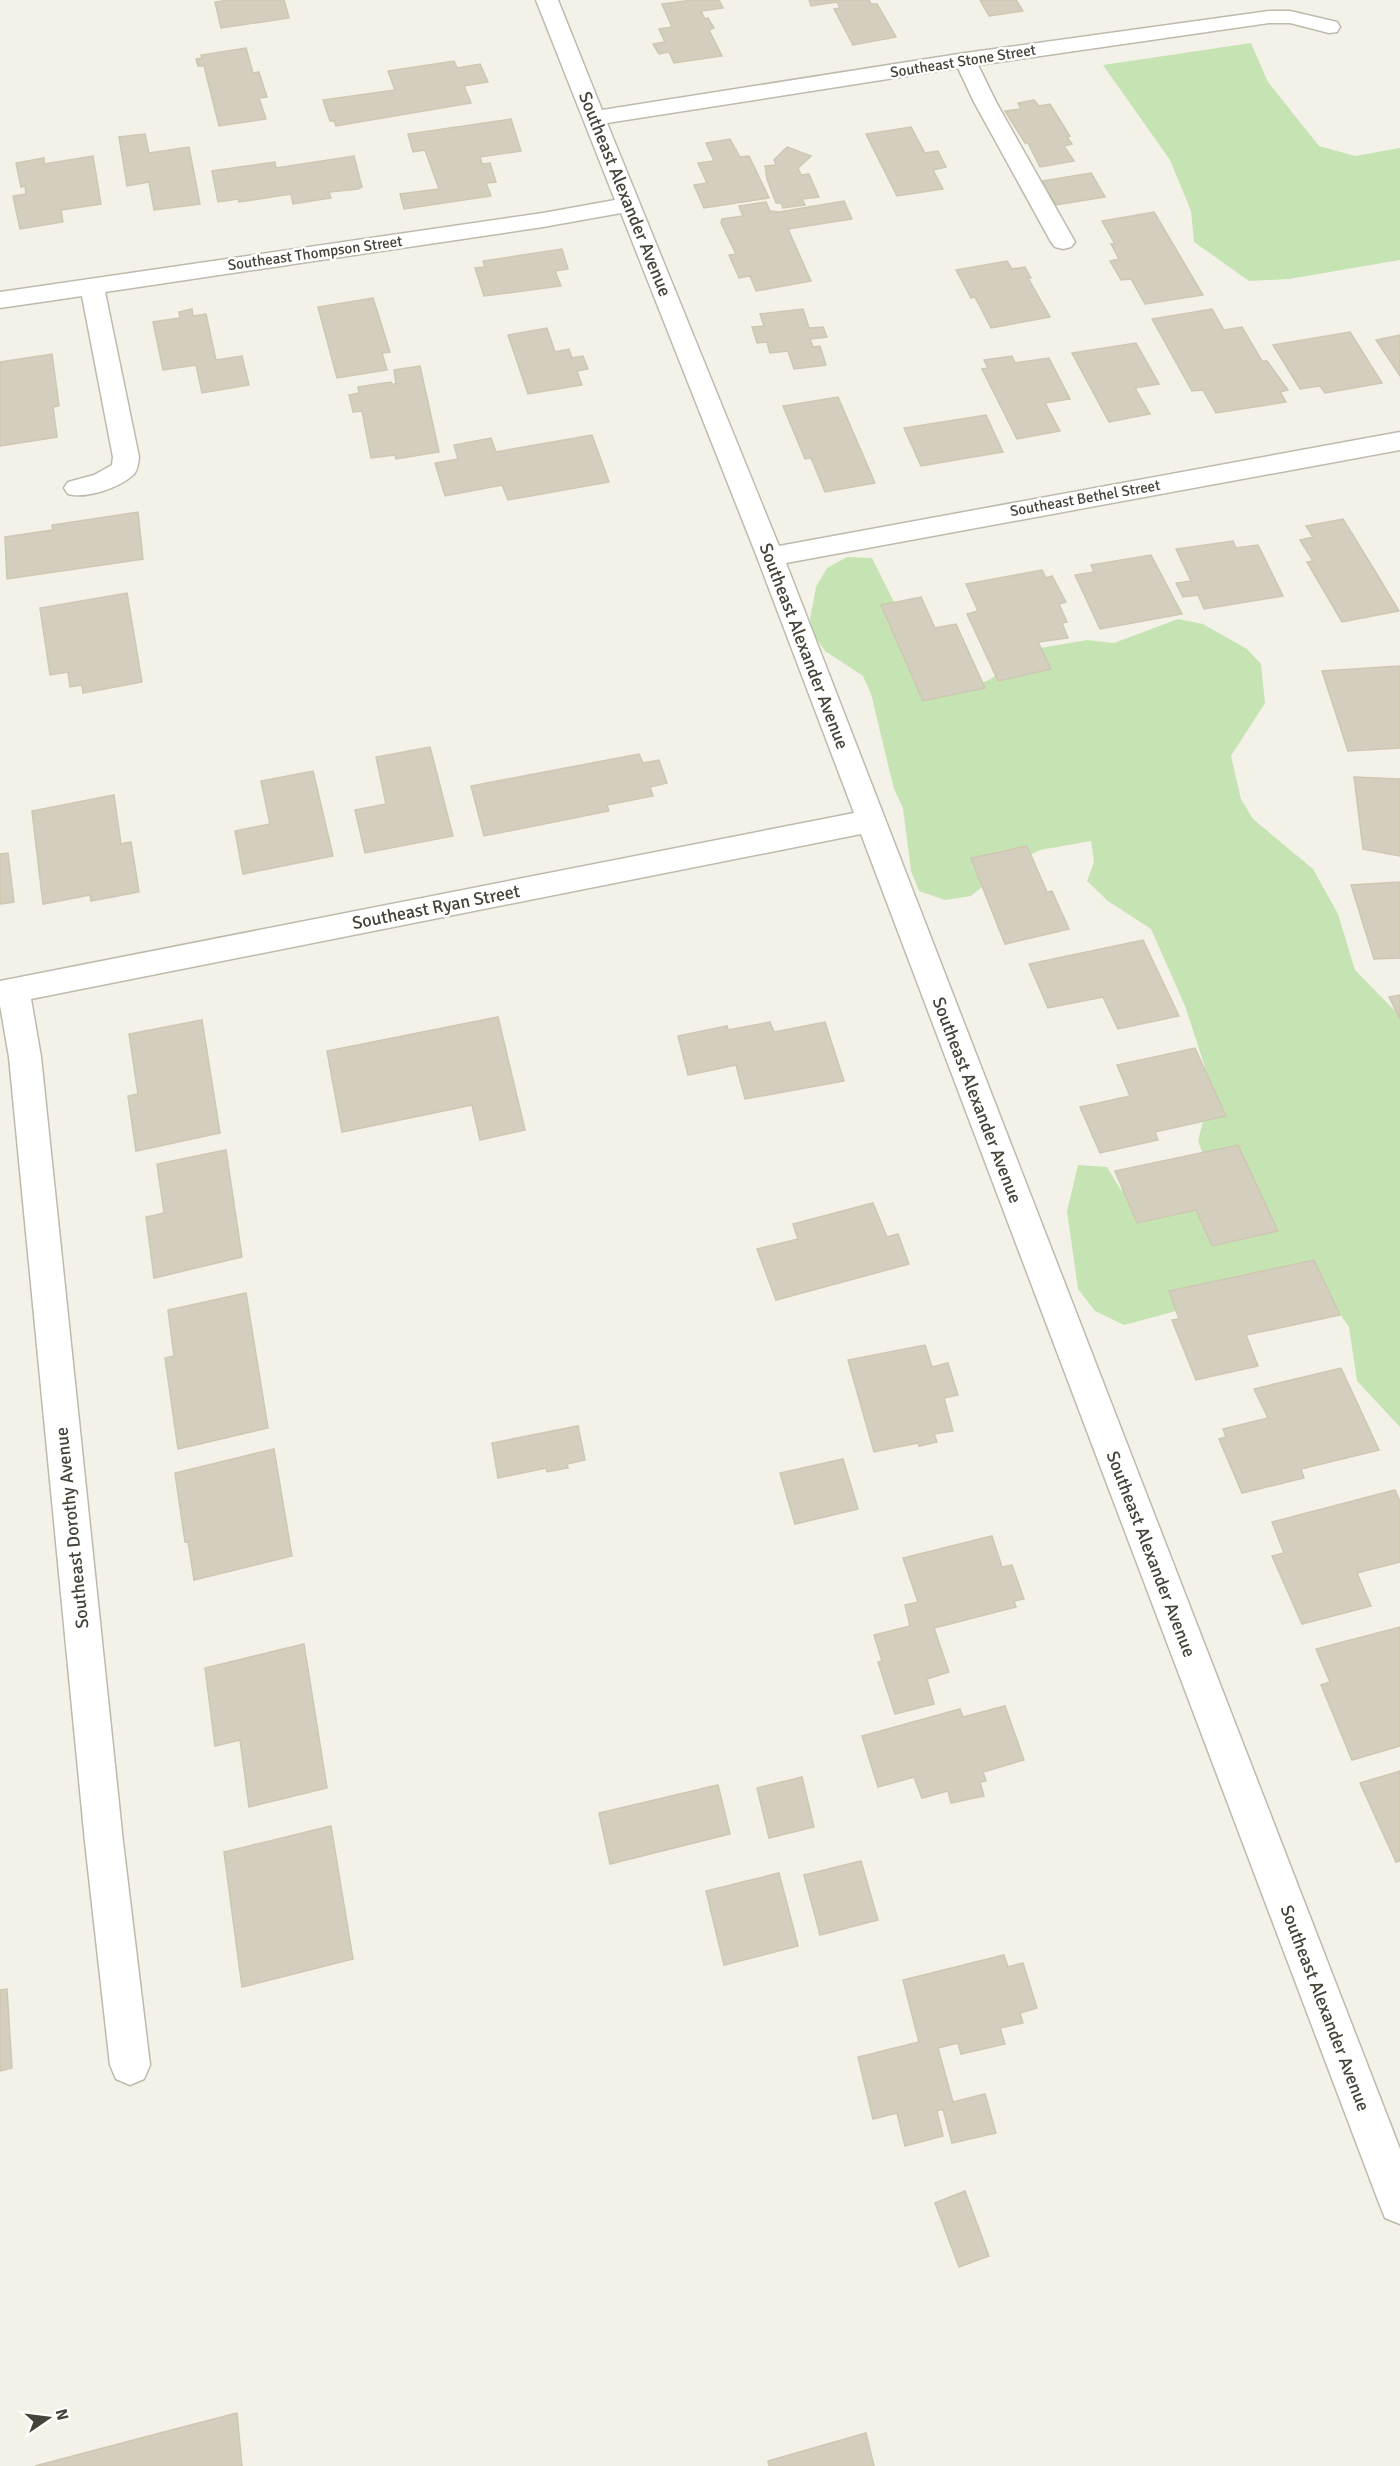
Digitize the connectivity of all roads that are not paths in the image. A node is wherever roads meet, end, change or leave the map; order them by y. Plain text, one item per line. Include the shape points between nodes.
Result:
1 (547, 0) edge
2 (1329, 27) dead end
3 (965, 60) junction
4 (596, 118) junction
5 (630, 204) junction
6 (1063, 242) dead end
7 (92, 286) junction
8 (0, 300) edge
9 (1392, 443) edge
10 (1400, 468) edge
11 (77, 488) dead end
12 (770, 557) junction
13 (872, 821) junction
14 (7, 991) edge
15 (130, 2066) dead end
16 (1400, 2203) edge

1 - 4 street, Southeast Alexander Avenue
2 - 3 street, Southeast Stone Street via 1290,17 1269,17
3 - 4 street, Southeast Stone Street
3 - 6 street
4 - 5 street, Southeast Alexander Avenue
5 - 7 street, Southeast Thompson Street
5 - 12 street, Southeast Alexander Avenue
7 - 8 street, Southeast Thompson Street
7 - 11 street via 126,457 124,469 103,481
9 - 10 street
9 - 12 street, Southeast Bethel Street
12 - 13 street, Southeast Alexander Avenue
13 - 14 street, Southeast Ryan Street
13 - 16 street, Southeast Alexander Avenue
14 - 15 street, Southeast Dorothy Avenue via 25,1057

